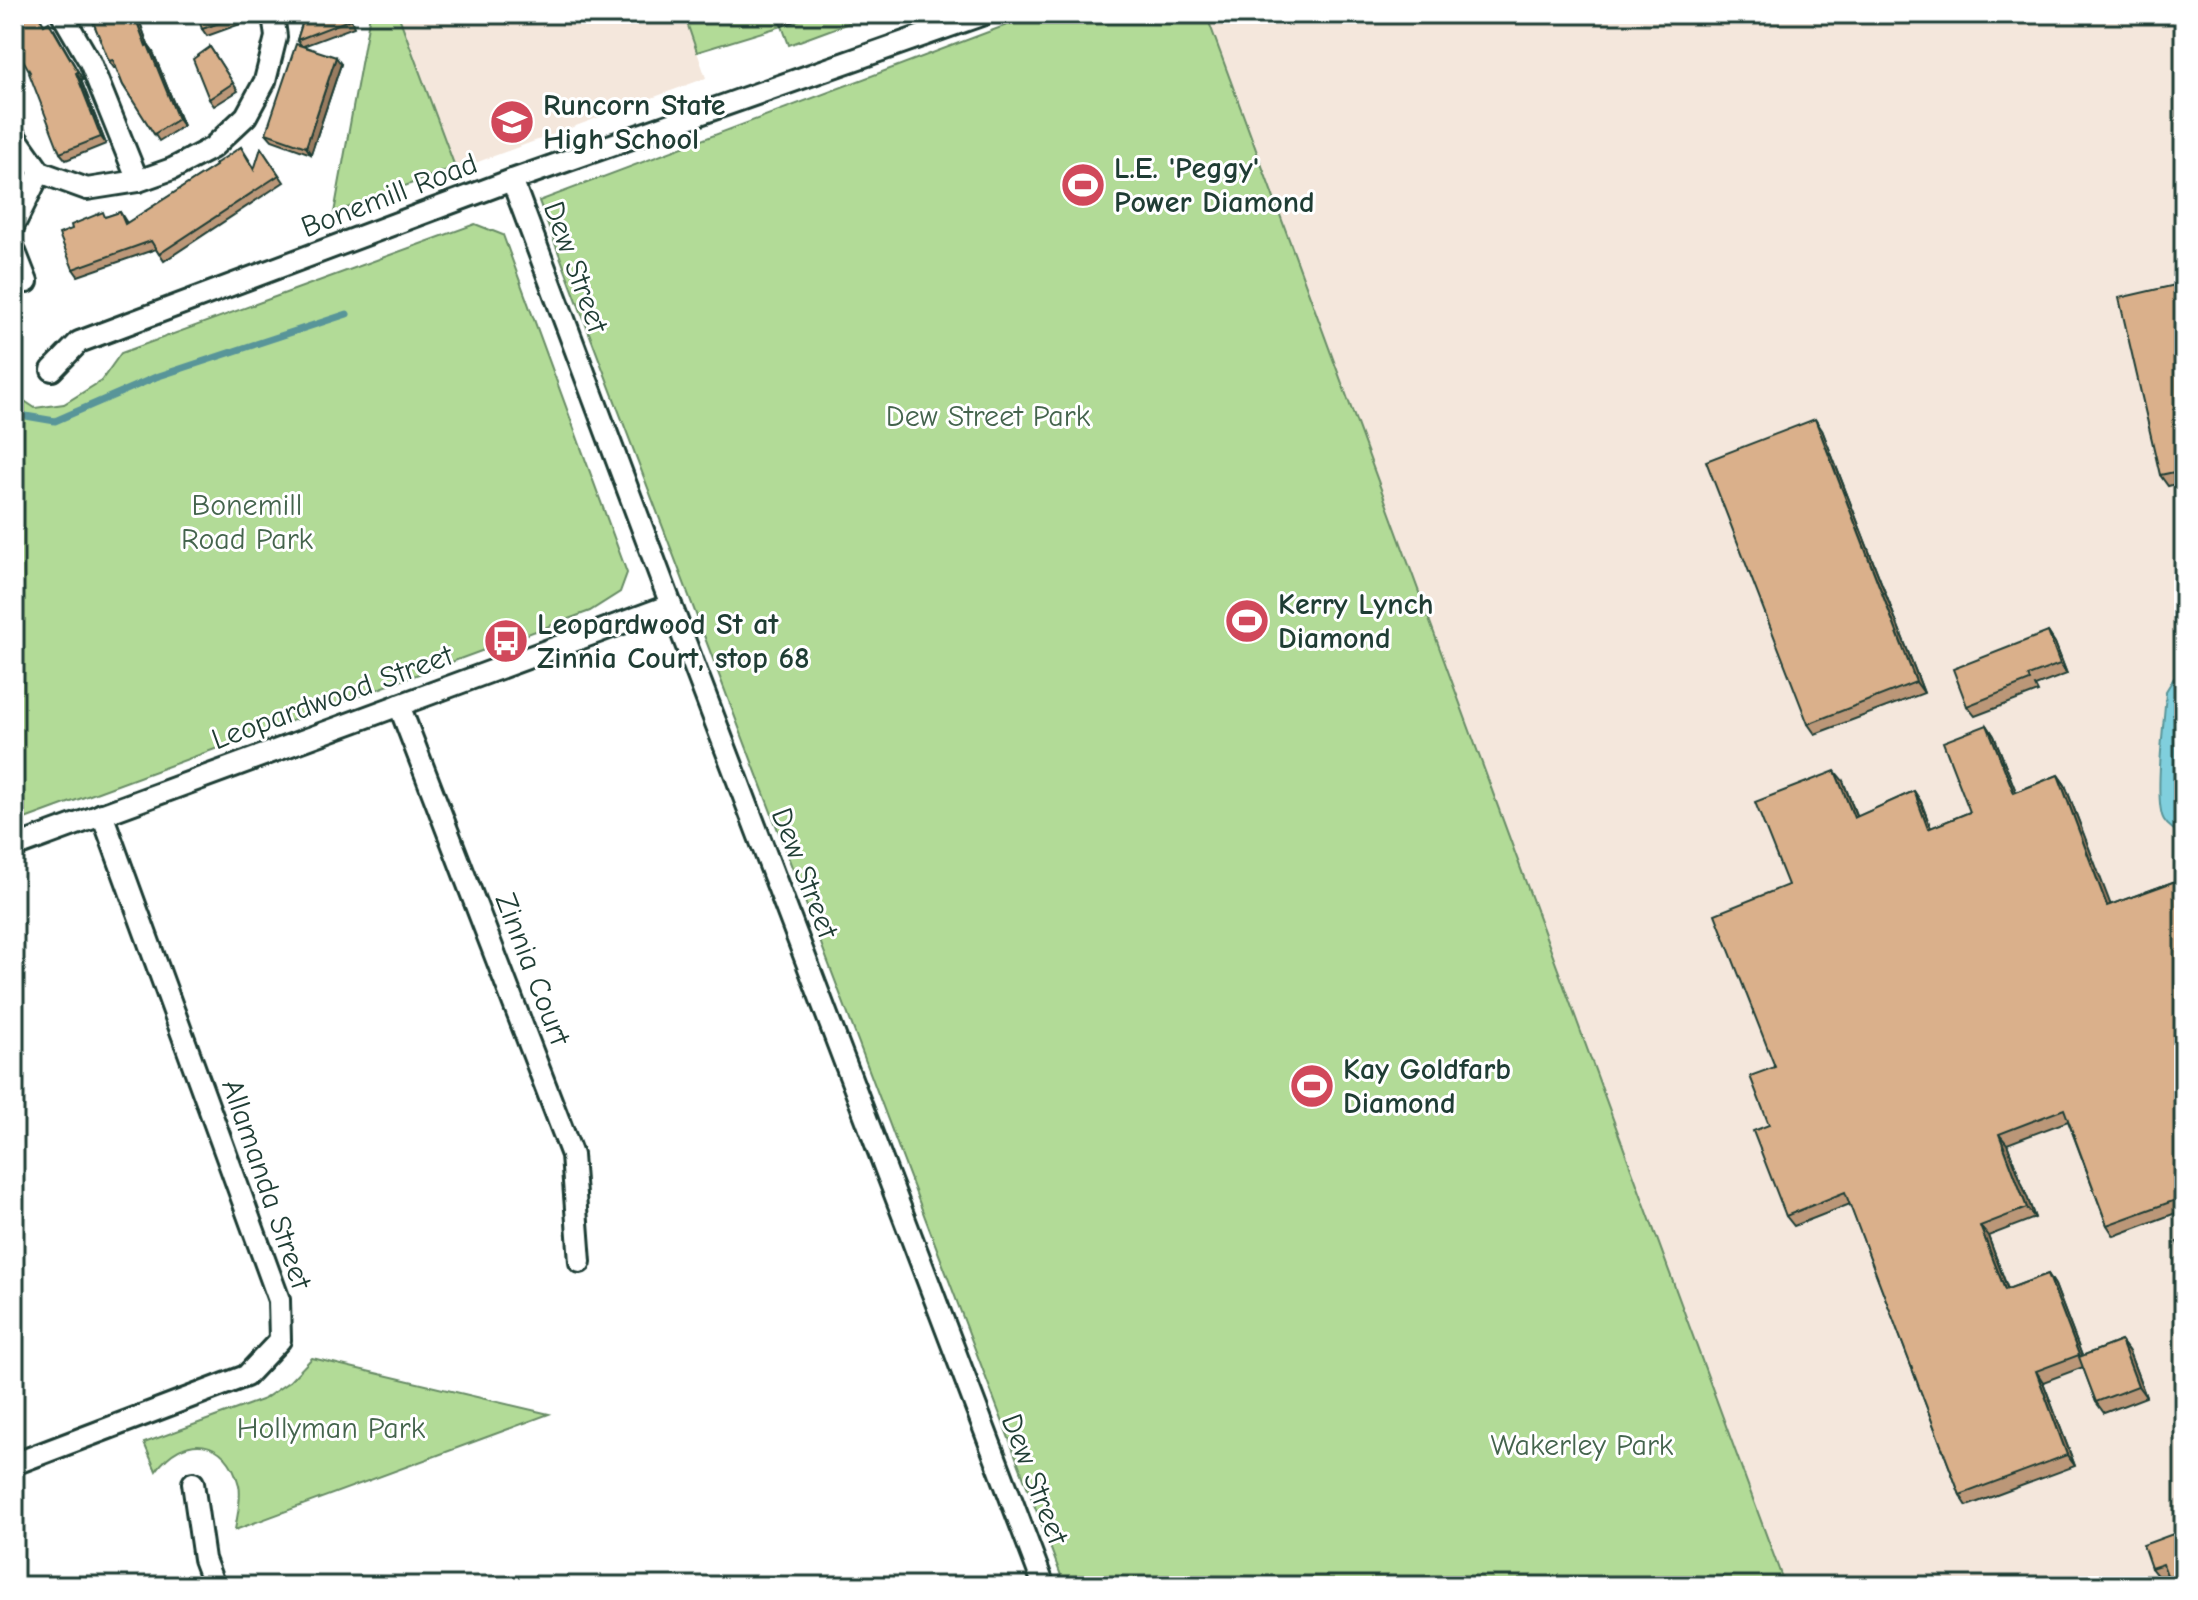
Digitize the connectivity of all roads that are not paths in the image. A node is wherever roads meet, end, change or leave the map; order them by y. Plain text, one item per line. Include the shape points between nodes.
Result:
1 (62, 14) edge
2 (273, 14) edge
3 (984, 14) edge
4 (14, 135) edge
5 (40, 172) junction
6 (512, 180) junction
7 (138, 181) junction
8 (14, 225) edge
9 (14, 249) edge
10 (27, 282) dead end
11 (52, 370) dead end
12 (671, 605) junction
13 (399, 705) junction
14 (102, 814) junction
15 (14, 847) edge
16 (580, 1262) dead end
17 (14, 1464) edge
18 (193, 1483) dead end
19 (214, 1586) edge
20 (1044, 1586) edge

1 - 7 street via 90,62
2 - 7 street via 276,37 265,81 246,116 212,148
3 - 6 street, Bonemill Road
4 - 5 street
5 - 7 street via 87,189
5 - 8 street
6 - 11 street, Bonemill Road via 79,342
6 - 12 street, Dew Street
9 - 10 street
12 - 13 street, Leopardwood Street
12 - 20 street, Dew Street
13 - 14 street, Leopardwood Street
13 - 16 street, Zinnia Court via 572,1155
14 - 15 street, Leopardwood Street
14 - 17 street, Allamanda Street via 279,1300 280,1340 246,1376
18 - 19 street via 204,1559

